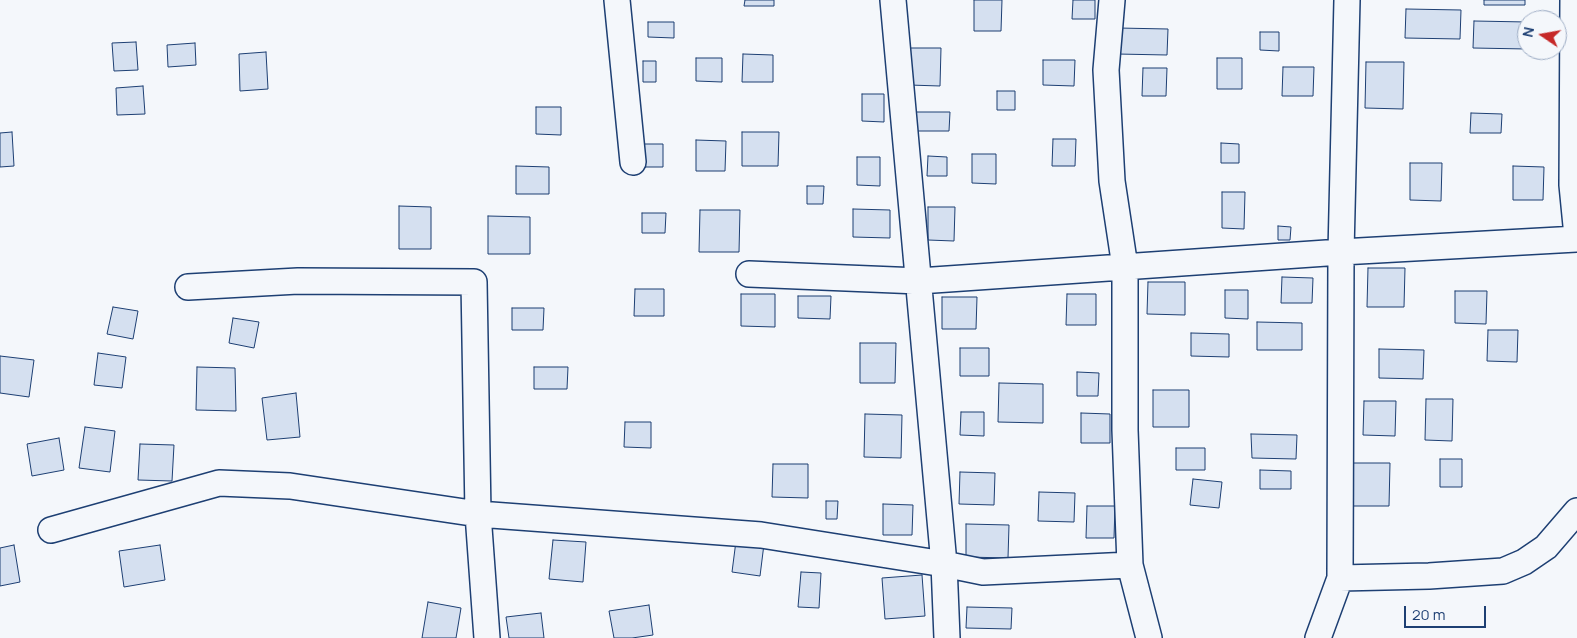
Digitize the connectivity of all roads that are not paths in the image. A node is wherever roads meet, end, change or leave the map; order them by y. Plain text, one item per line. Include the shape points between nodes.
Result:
1 (617, 0) edge
2 (893, 0) edge
3 (1112, 0) edge
4 (1346, 0) edge
5 (1573, 0) edge
6 (632, 162) dead end
7 (1577, 238) edge
8 (1341, 252) junction
9 (1125, 267) junction
10 (749, 274) dead end
11 (919, 282) junction
12 (188, 287) dead end
13 (1577, 511) edge
14 (478, 514) junction
15 (51, 530) dead end
16 (944, 564) junction
17 (1130, 565) junction
18 (1340, 578) junction
19 (487, 638) edge
20 (947, 638) edge
21 (1149, 638) edge
22 (1318, 638) edge

1 - 6 street
2 - 11 street
3 - 9 street via 1106,70 1112,172
4 - 8 street
5 - 7 street via 1572,185
7 - 8 street
8 - 9 street
8 - 18 street
9 - 11 street
9 - 17 street via 1125,430
10 - 11 street
11 - 16 street
12 - 14 street via 298,281 474,282
13 - 18 street via 1546,547 1504,571
14 - 15 street via 290,486 219,483
14 - 16 street via 761,535
14 - 19 street
16 - 17 street via 983,572
16 - 20 street
17 - 21 street
18 - 22 street

